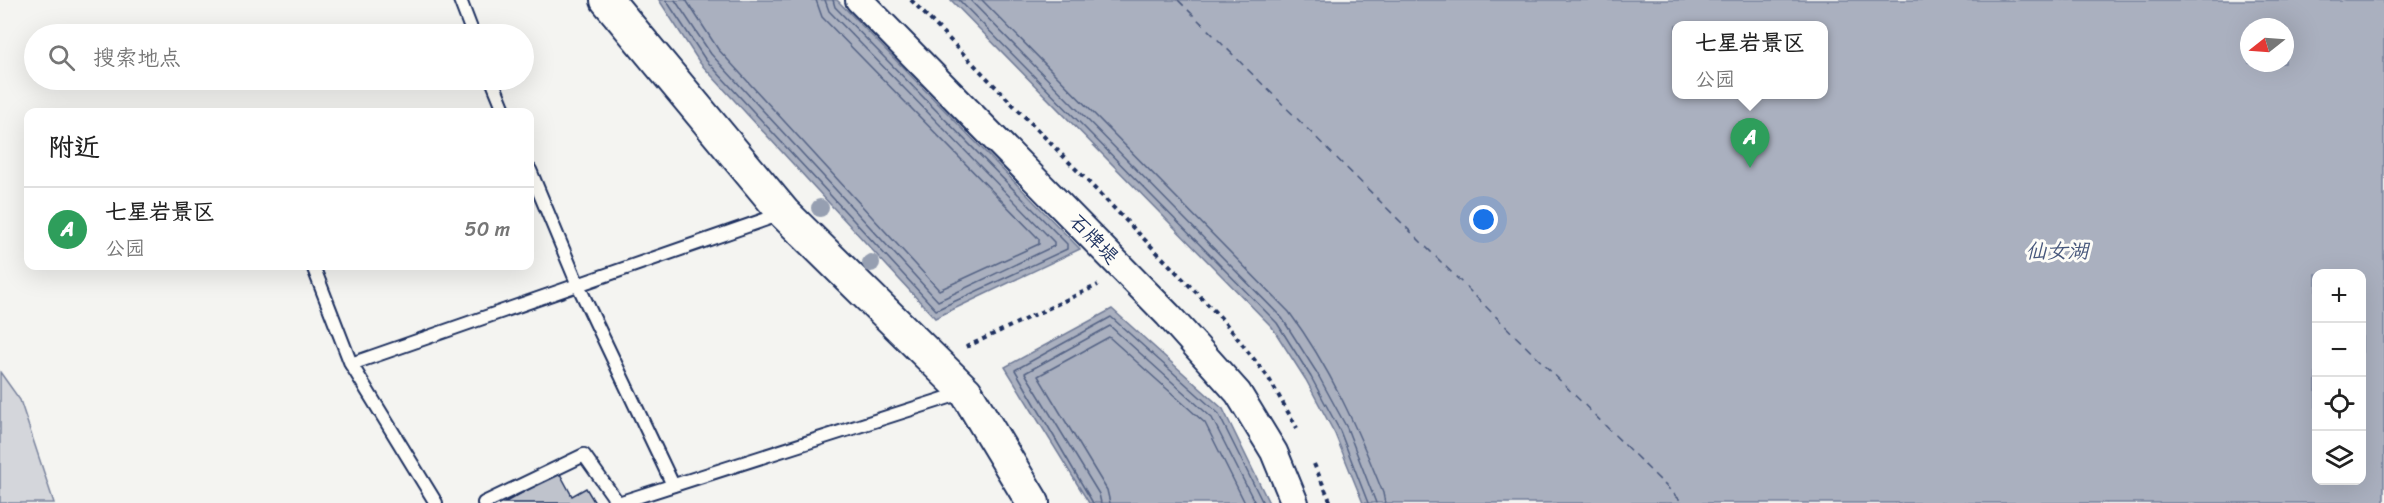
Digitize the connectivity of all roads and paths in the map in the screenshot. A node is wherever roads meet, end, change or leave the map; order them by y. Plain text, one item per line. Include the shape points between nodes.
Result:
1 (460, 0) edge
2 (607, 0) edge
3 (859, 0) edge
4 (469, 24) edge
5 (496, 90) edge
6 (503, 108) edge
7 (534, 180) edge
8 (784, 213) junction
9 (315, 270) edge
10 (1125, 272) junction
11 (578, 285) junction
12 (936, 362) junction
13 (351, 364) junction
14 (966, 392) junction
15 (673, 485) junction
16 (436, 503) edge
17 (484, 503) edge
18 (1033, 503) edge
19 (1295, 503) edge

1 - 4 lane
2 - 8 street
3 - 10 street, 石牌堤
5 - 6 lane
7 - 11 lane
8 - 11 lane
8 - 12 street
9 - 13 lane
10 - 12 path
10 - 19 street, 石牌堤 via 1238,393 1274,452
11 - 13 lane
11 - 15 lane
12 - 14 street
13 - 16 lane
14 - 15 lane
14 - 18 street
15 - 17 lane via 618,503 584,455

